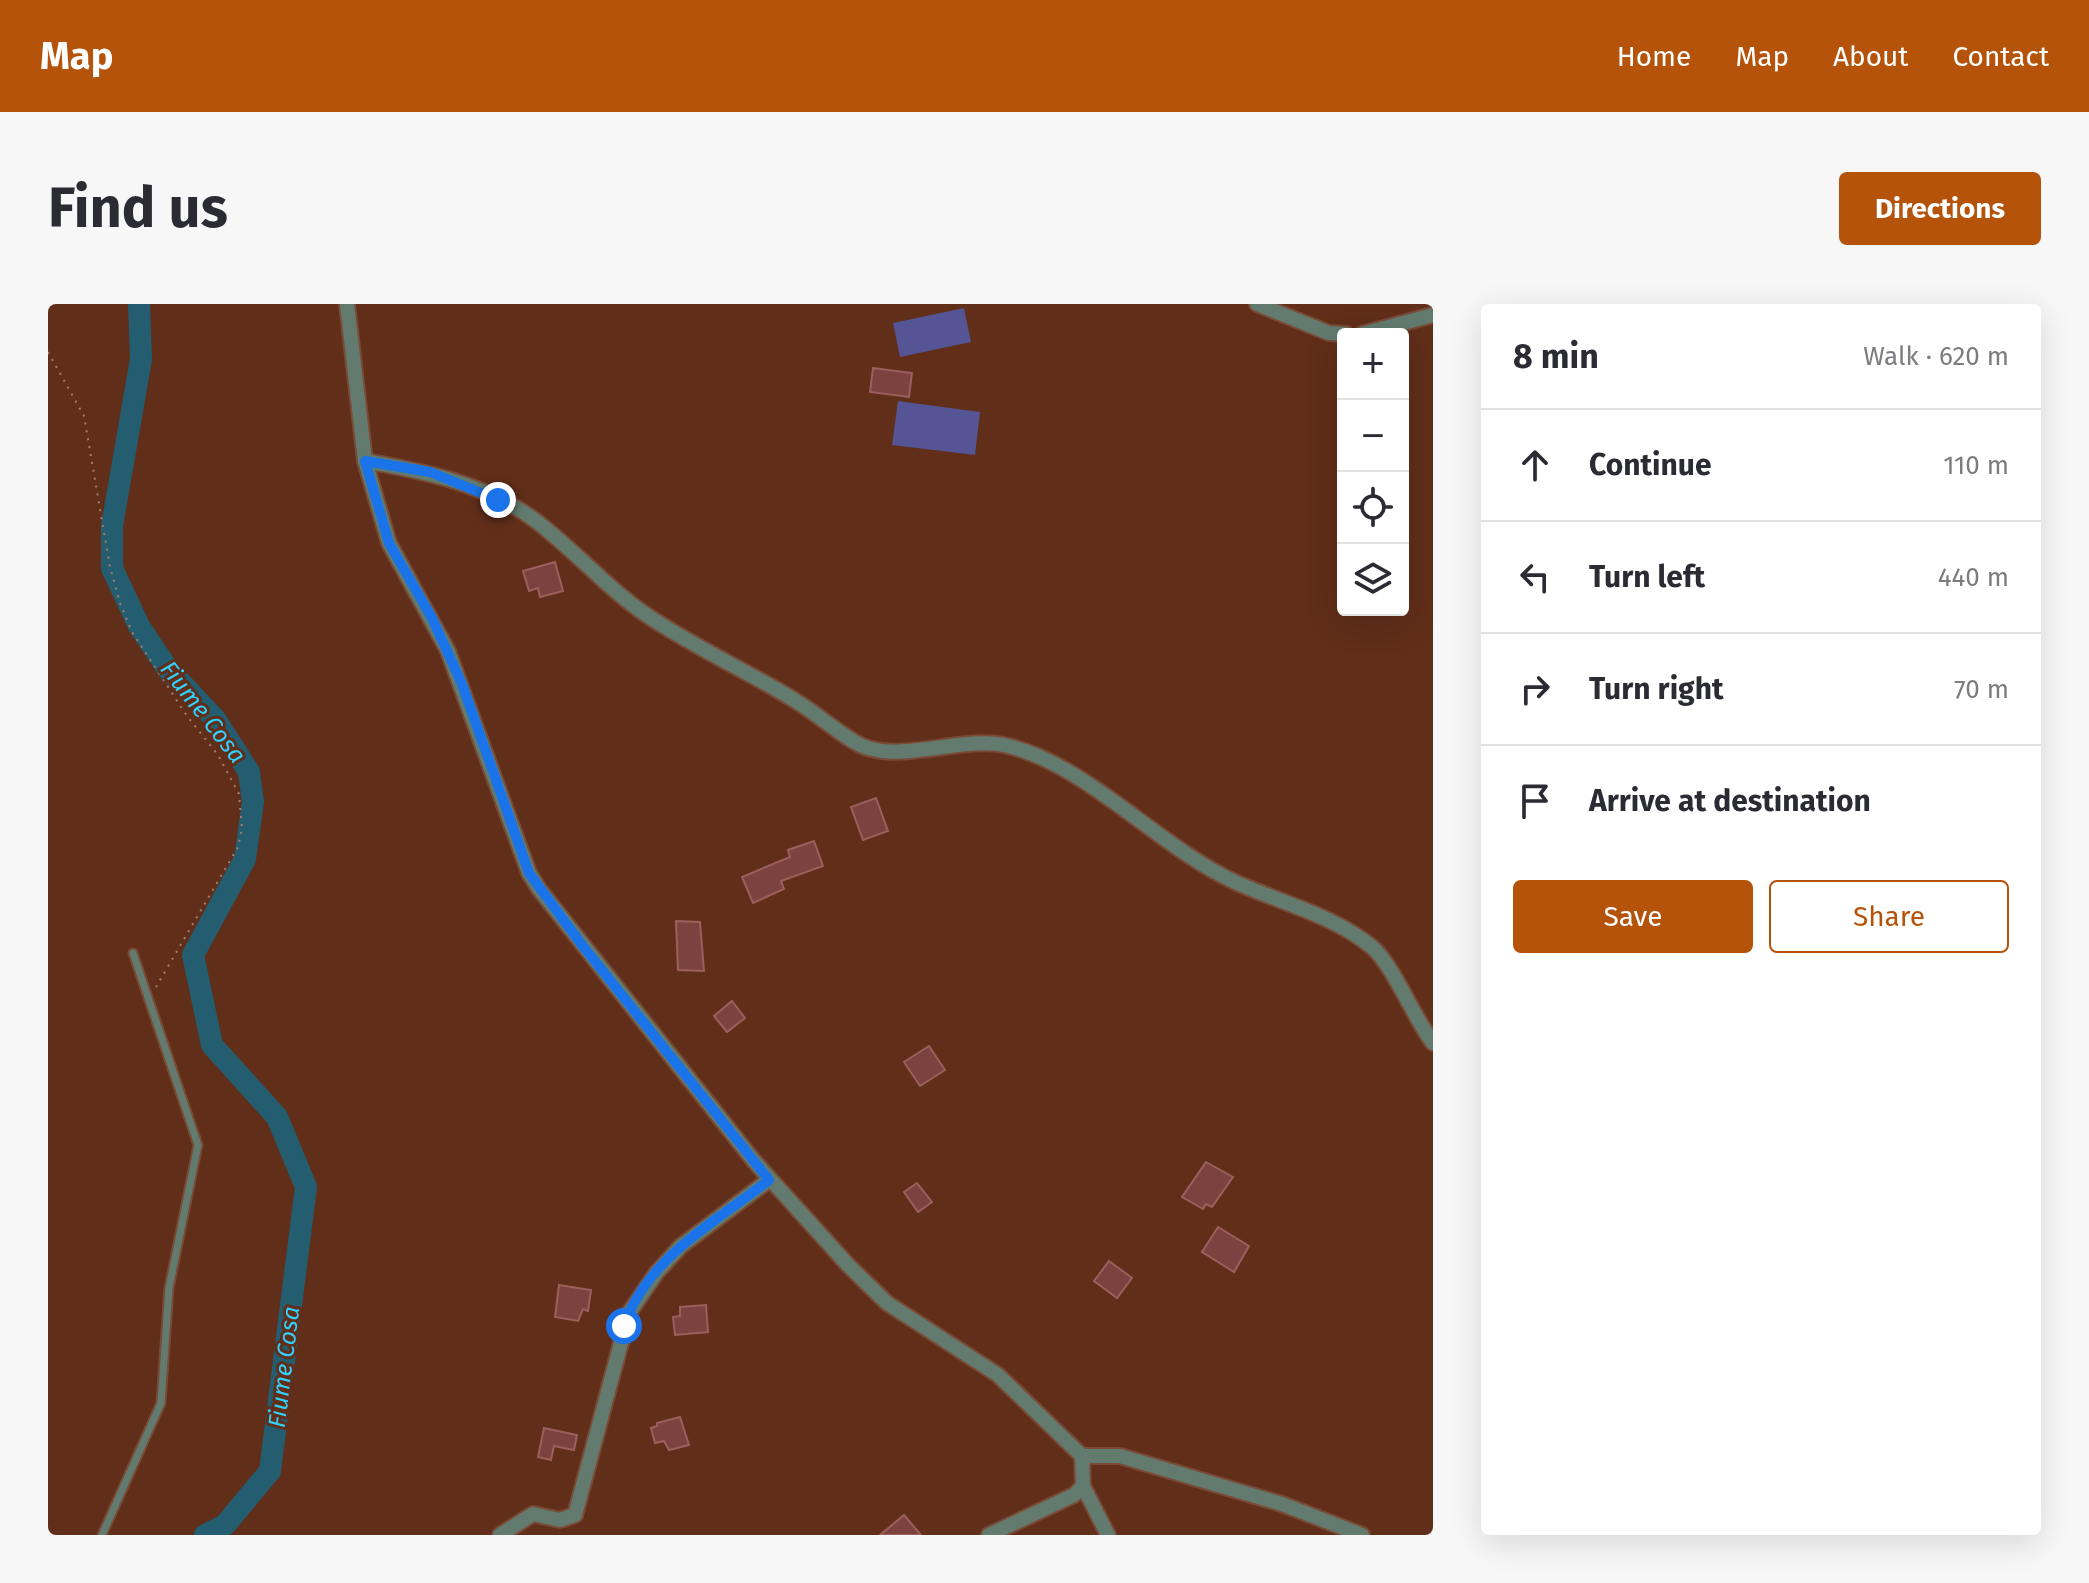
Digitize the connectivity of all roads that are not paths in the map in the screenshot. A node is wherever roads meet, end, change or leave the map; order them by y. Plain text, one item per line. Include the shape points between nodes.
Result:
1 (347, 304) edge
2 (1257, 304) edge
3 (1433, 315) edge
4 (1384, 328) edge
5 (1337, 333) edge
6 (365, 461) junction
7 (133, 953) dead end
8 (1433, 1043) edge
9 (769, 1180) junction
10 (1082, 1456) junction
11 (1083, 1486) junction
12 (102, 1535) edge
13 (500, 1535) edge
14 (989, 1535) edge
15 (1108, 1535) edge
16 (1362, 1535) edge

1 - 6 street
2 - 5 street
3 - 4 street
6 - 8 street via 430,472 530,516 646,614 789,696 854,742 894,752 978,741 1011,746 1067,771 1186,856 1330,921 1374,949
6 - 9 street via 389,543 462,684 529,873
7 - 12 lane via 196,1131 197,1160 169,1288 161,1403
9 - 10 street via 887,1303 998,1375
9 - 13 street via 681,1246 629,1313 575,1515 560,1520 533,1514
10 - 11 street
10 - 16 street via 1120,1456 1282,1504
11 - 14 street
11 - 15 street

